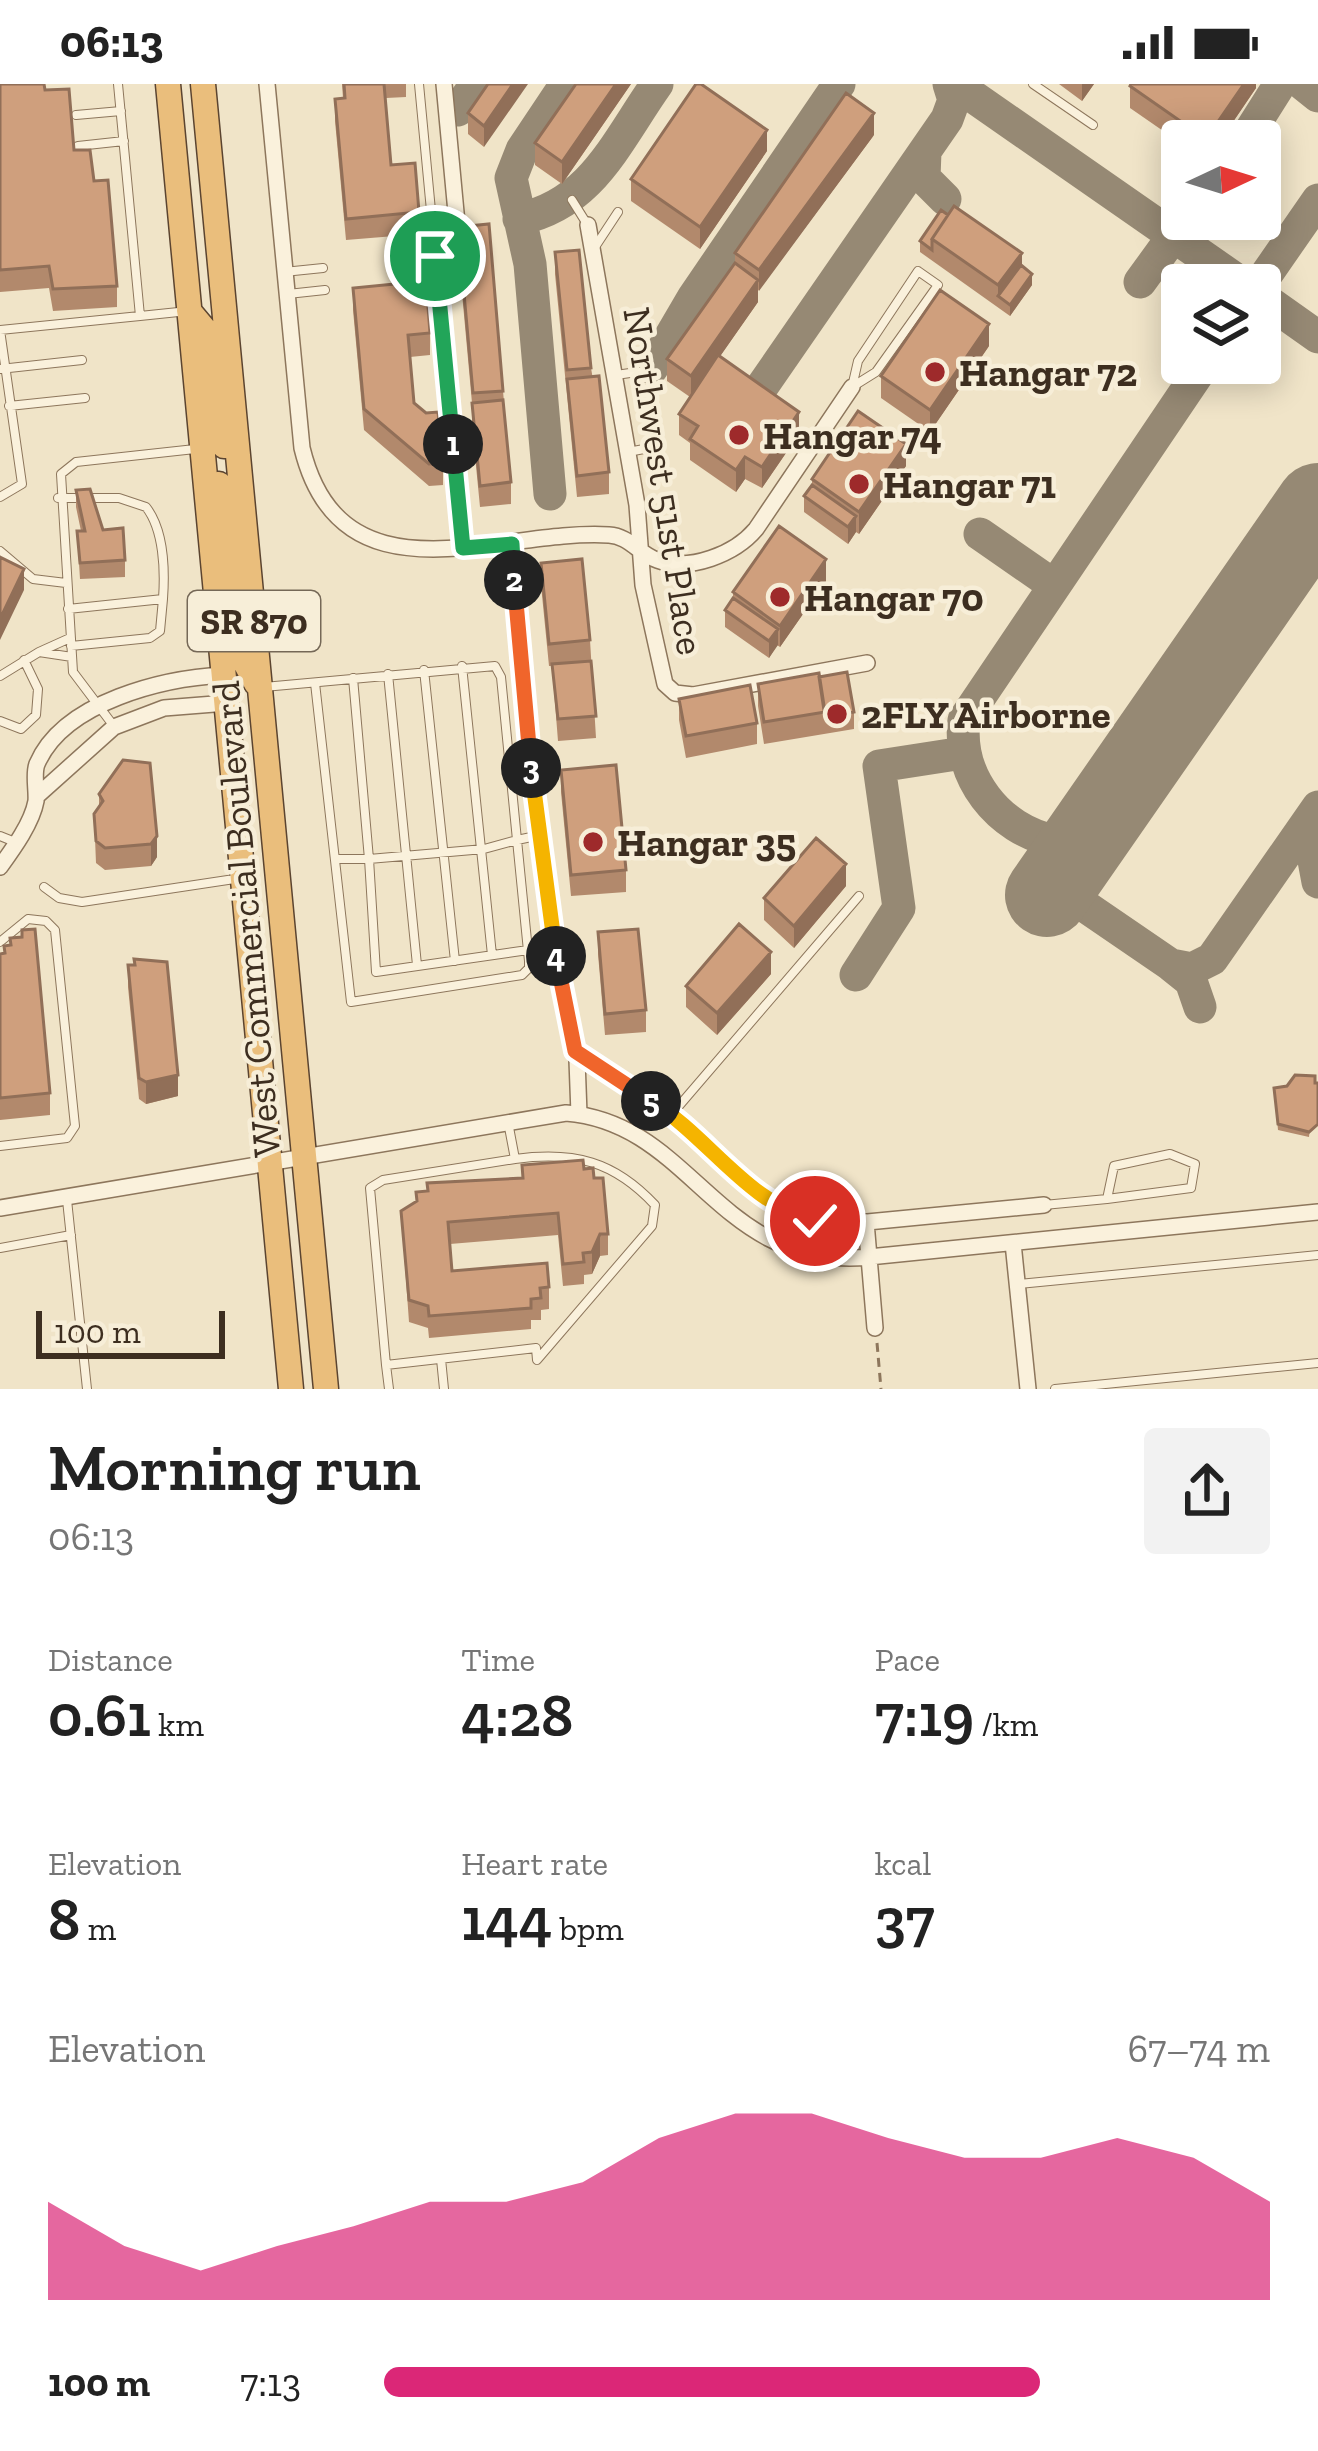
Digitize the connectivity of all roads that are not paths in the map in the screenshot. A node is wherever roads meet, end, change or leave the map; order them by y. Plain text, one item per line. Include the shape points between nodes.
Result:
1 (118, 84) edge
2 (168, 84) edge
3 (203, 84) edge
4 (267, 84) edge
5 (419, 84) edge
6 (444, 84) edge
7 (1033, 84) edge
8 (121, 111) junction
9 (76, 115) edge
10 (1093, 125) dead end
11 (124, 141) junction
12 (79, 146) edge
13 (572, 200) dead end
14 (618, 212) dead end
15 (457, 223) edge
16 (588, 225) joint
17 (592, 251) junction
18 (323, 268) dead end
19 (284, 272) junction
20 (325, 290) dead end
21 (286, 295) junction
22 (190, 311) junction
23 (140, 316) junction
24 (0, 330) edge
25 (82, 360) dead end
26 (2, 368) edge
27 (644, 371) dead end
28 (614, 375) junction
29 (852, 387) junction
30 (85, 398) dead end
31 (9, 406) junction
32 (660, 446) dead end
33 (203, 449) junction
34 (628, 452) junction
35 (0, 497) edge
36 (58, 498) junction
37 (243, 499) junction
38 (512, 544) junction
39 (463, 548) junction
40 (0, 551) edge
41 (641, 551) junction
42 (65, 583) junction
43 (163, 599) junction
44 (68, 609) junction
45 (71, 647) junction
46 (39, 652) junction
47 (868, 658) dead end
48 (24, 661) junction
49 (462, 666) junction
50 (424, 670) junction
51 (388, 674) junction
52 (224, 675) junction
53 (0, 676) edge
54 (353, 678) junction
55 (315, 682) junction
56 (260, 687) junction
57 (226, 704) junction
58 (99, 706) junction
59 (0, 721) edge
60 (114, 727) junction
61 (37, 796) junction
62 (538, 836) junction
63 (8, 839) edge
64 (517, 840) junction
65 (484, 850) junction
66 (446, 853) junction
67 (409, 856) junction
68 (369, 859) junction
69 (334, 860) junction
70 (2, 862) edge
71 (243, 878) junction
72 (278, 880) junction
73 (44, 887) dead end
74 (859, 896) dead end
75 (0, 942) edge
76 (528, 950) junction
77 (492, 955) junction
78 (454, 961) junction
79 (417, 966) junction
80 (575, 1051) junction
81 (579, 1114) junction
82 (672, 1114) junction
83 (508, 1120) junction
84 (0, 1146) edge
85 (304, 1156) junction
86 (514, 1159) junction
87 (270, 1163) junction
88 (67, 1196) junction
89 (1107, 1199) junction
90 (1044, 1204) joint
91 (0, 1208) edge
92 (1318, 1212) edge
93 (866, 1222) junction
94 (71, 1235) junction
95 (1013, 1243) junction
96 (0, 1248) edge
97 (1318, 1255) edge
98 (869, 1257) junction
99 (1018, 1285) junction
100 (875, 1328) road end
101 (441, 1359) junction
102 (1318, 1363) edge
103 (386, 1365) junction
104 (87, 1389) edge
105 (291, 1389) edge
106 (326, 1389) edge
107 (389, 1389) edge
108 (444, 1389) edge
109 (1028, 1389) edge
110 (1055, 1389) edge

1 - 8 lane
2 - 22 highway, West Commercial Boulevard / SR 870
3 - 37 highway, West Commercial Boulevard / SR 870
4 - 19 street
5 - 39 lane
6 - 15 street
7 - 10 lane
8 - 9 lane
8 - 11 lane
11 - 12 lane
11 - 23 lane
13 - 16 lane
14 - 17 lane
16 - 17 street, Northwest 51st Place
17 - 28 street, Northwest 51st Place
18 - 19 lane
19 - 21 street
20 - 21 lane
21 - 39 street via 302,448 327,501 377,540 418,551
22 - 23 lane
22 - 33 highway, West Commercial Boulevard / SR 870
22 - 37 highway via 210,337 218,416
23 - 24 lane
24 - 26 lane
25 - 26 lane
26 - 31 lane
27 - 28 lane
28 - 34 street, Northwest 51st Place
29 - 29 lane via 876,372 938,285 918,271 858,361
29 - 41 street via 744,542 686,563
30 - 31 lane
31 - 35 lane via 22,484
32 - 34 lane
33 - 36 lane via 76,462 61,474
33 - 52 highway, West Commercial Boulevard / SR 870
33 - 56 highway via 226,510 239,651
34 - 41 street, Northwest 51st Place
36 - 42 lane
36 - 43 lane via 119,498 146,508 158,528
37 - 56 highway, West Commercial Boulevard / SR 870
38 - 39 street
38 - 41 street via 610,535
38 - 62 street
40 - 42 lane via 33,579
41 - 47 street, Northwest 51st Place via 657,663 675,693
42 - 44 lane
43 - 44 lane
43 - 45 lane via 160,631 150,638
44 - 45 lane
45 - 46 lane
45 - 46 lane
45 - 58 lane via 73,672
46 - 48 lane
48 - 53 lane
48 - 59 lane via 38,689 36,716 21,729
49 - 50 lane
49 - 64 lane via 495,666 501,677
49 - 65 lane
50 - 51 lane
50 - 66 lane
51 - 54 lane
51 - 67 lane
52 - 57 highway, West Commercial Boulevard / SR 870
52 - 58 street via 158,682
52 - 72 highway via 245,714 256,810
54 - 55 lane
54 - 68 lane
55 - 56 lane
55 - 69 lane
56 - 72 highway, West Commercial Boulevard / SR 870
57 - 60 street via 164,708
57 - 71 highway, West Commercial Boulevard / SR 870
58 - 60 lane
58 - 61 street via 37,765
60 - 61 street
61 - 63 street
62 - 64 lane
62 - 80 street
63 - 70 street
64 - 65 lane
64 - 76 lane
65 - 66 lane
65 - 77 lane
66 - 67 lane
66 - 78 lane
67 - 68 lane
67 - 79 lane
68 - 69 lane
68 - 79 lane via 376,972
69 - 76 lane via 354,1003 522,975
71 - 73 lane via 82,902
71 - 87 highway, West Commercial Boulevard / SR 870
72 - 85 highway, West Commercial Boulevard / SR 870
74 - 82 lane
75 - 84 lane via 28,919 55,929 75,1126 67,1138
76 - 77 lane
77 - 78 lane
78 - 79 lane
80 - 81 street
80 - 82 street
81 - 83 street
81 - 98 street via 640,1138 777,1246 821,1258
82 - 93 street via 776,1207 815,1221
83 - 85 street
83 - 86 lane
85 - 87 street
85 - 106 highway, West Commercial Boulevard / SR 870
86 - 101 lane via 567,1155 618,1171 655,1205 652,1226 536,1360 536,1348
86 - 103 lane via 370,1188
87 - 88 street
87 - 105 highway, West Commercial Boulevard / SR 870
88 - 91 street
88 - 94 lane
89 - 89 lane via 1186,1191 1196,1164 1174,1154 1119,1164 1108,1176
89 - 90 lane
90 - 93 street
92 - 95 street
93 - 98 street
94 - 96 lane
94 - 104 lane
95 - 98 street
95 - 99 street
97 - 99 lane
98 - 100 street
99 - 109 street
101 - 103 lane
101 - 108 lane
102 - 110 lane
103 - 107 lane

